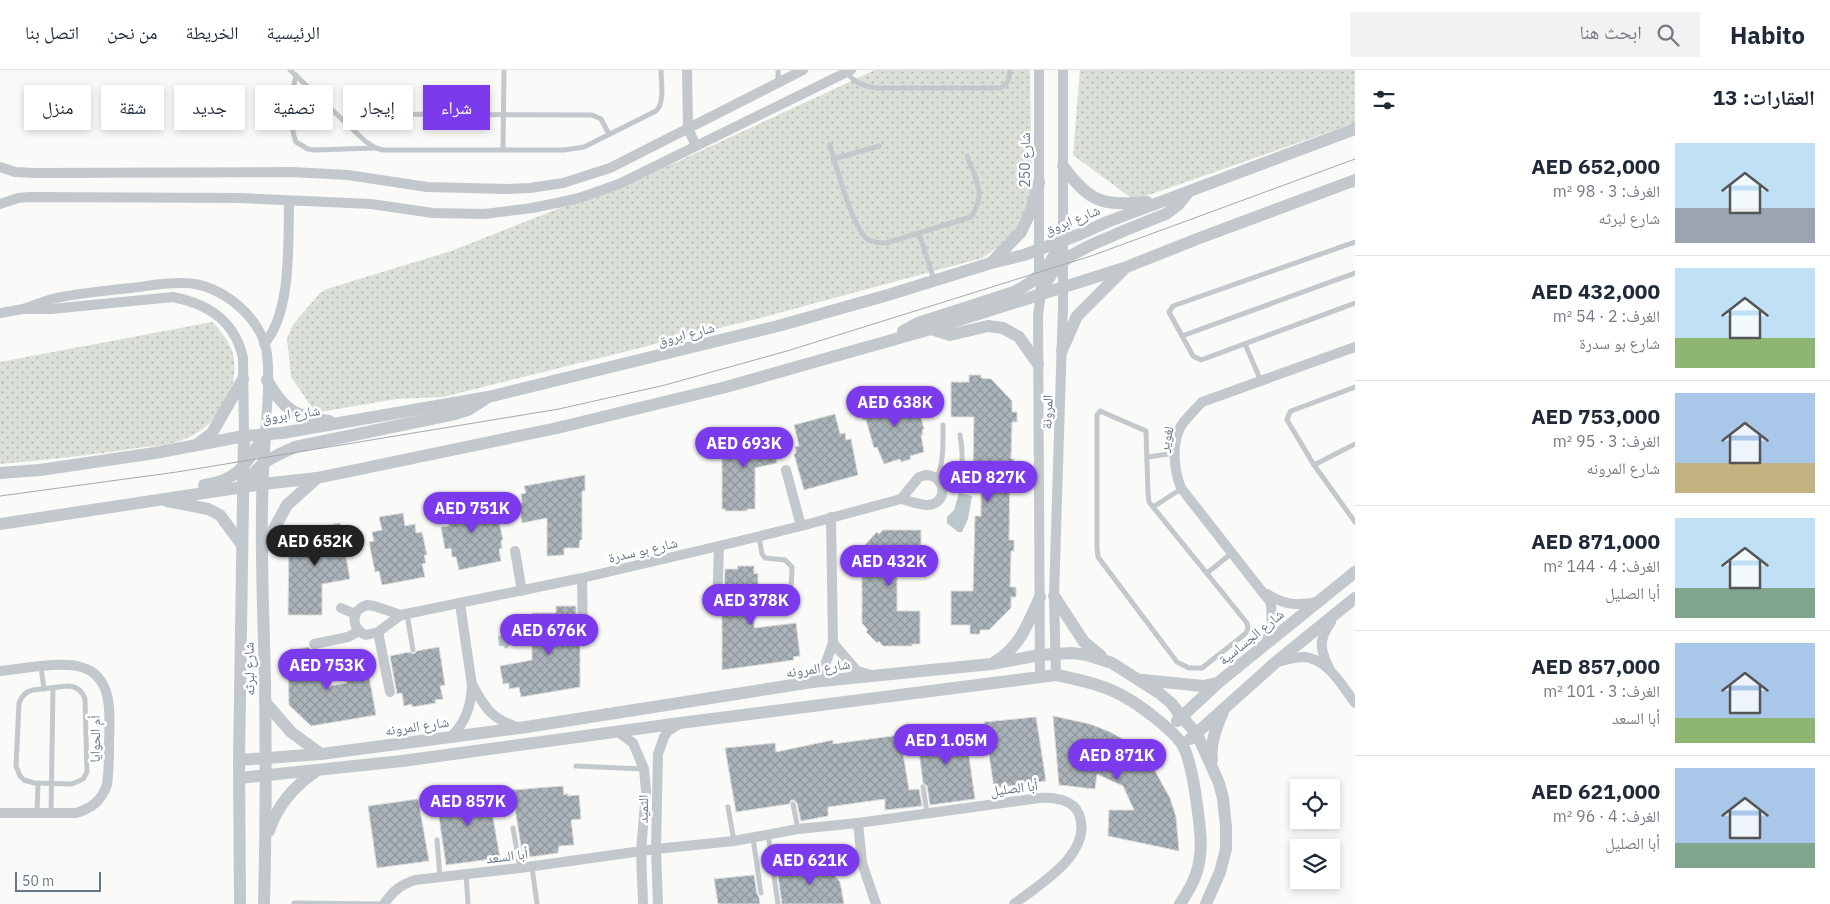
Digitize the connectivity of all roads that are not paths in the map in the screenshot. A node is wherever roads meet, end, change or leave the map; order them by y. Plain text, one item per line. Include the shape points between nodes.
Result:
1 (290, 70) edge
2 (504, 70) edge
3 (661, 70) edge
4 (687, 70) edge
5 (778, 70) edge
6 (803, 70) edge
7 (1010, 70) edge
8 (1039, 70) edge
9 (1063, 70) edge
10 (849, 71) edge
11 (296, 75) junction
12 (778, 83) junction
13 (413, 114) edge
14 (503, 114) junction
15 (343, 119) edge
16 (688, 128) junction
17 (354, 130) edge
18 (1355, 130) edge
19 (609, 134) junction
20 (830, 145) dead end
21 (696, 146) junction
22 (879, 146) dead end
23 (376, 148) junction
24 (503, 149) junction
25 (967, 156) dead end
26 (834, 159) junction
27 (1063, 166) junction
28 (0, 167) edge
29 (1355, 180) edge
30 (1039, 182) junction
31 (1188, 192) junction
32 (289, 202) junction
33 (1162, 202) junction
34 (0, 204) edge
35 (919, 233) junction
36 (1064, 240) junction
37 (1355, 242) edge
38 (1039, 250) junction
39 (1062, 262) junction
40 (991, 263) junction
41 (1124, 268) junction
42 (1355, 273) edge
43 (1040, 276) junction
44 (934, 281) junction
45 (1063, 286) junction
46 (1041, 293) junction
47 (1355, 303) edge
48 (23, 309) junction
49 (0, 312) edge
50 (930, 329) junction
51 (1182, 336) junction
52 (886, 342) junction
53 (264, 344) junction
54 (1245, 344) junction
55 (1355, 347) edge
56 (1062, 350) junction
57 (1038, 364) junction
58 (243, 379) junction
59 (267, 380) junction
60 (1261, 381) junction
61 (1355, 387) edge
62 (488, 396) junction
63 (339, 422) junction
64 (943, 425) dead end
65 (265, 434) junction
66 (960, 435) dead end
67 (244, 436) junction
68 (1355, 444) edge
69 (197, 445) junction
70 (1175, 453) junction
71 (1148, 457) junction
72 (264, 462) junction
73 (1314, 465) junction
74 (244, 467) junction
75 (786, 470) dead end
76 (0, 474) edge
77 (317, 478) junction
78 (937, 478) junction
79 (263, 484) junction
80 (244, 487) junction
81 (1182, 488) junction
82 (943, 491) junction
83 (159, 499) junction
84 (901, 499) junction
85 (1154, 507) junction
86 (101, 508) junction
87 (832, 517) junction
88 (1355, 522) edge
89 (0, 524) edge
90 (801, 526) junction
91 (759, 536) junction
92 (242, 545) junction
93 (719, 546) junction
94 (515, 551) dead end
95 (262, 552) junction
96 (1232, 552) junction
97 (1355, 572) edge
98 (1207, 573) junction
99 (582, 578) junction
100 (792, 590) dead end
101 (522, 591) junction
102 (1263, 592) junction
103 (1054, 596) junction
104 (1040, 597) junction
105 (1355, 598) edge
106 (1318, 602) junction
107 (460, 604) junction
108 (341, 608) dead end
109 (718, 608) dead end
110 (1337, 613) junction
111 (354, 614) junction
112 (404, 615) junction
113 (359, 631) junction
114 (378, 632) junction
115 (583, 638) dead end
116 (832, 643) junction
117 (1266, 643) junction
118 (314, 644) dead end
119 (412, 650) dead end
120 (1056, 653) junction
121 (1040, 655) junction
122 (1276, 662) junction
123 (1112, 663) junction
124 (991, 664) junction
125 (41, 667) junction
126 (0, 671) edge
127 (1330, 672) junction
128 (1056, 675) junction
129 (872, 676) junction
130 (1040, 676) junction
131 (1139, 679) junction
132 (812, 682) junction
133 (1219, 682) junction
134 (472, 685) junction
135 (53, 688) junction
136 (44, 689) junction
137 (390, 692) dead end
138 (265, 702) junction
139 (1355, 703) edge
140 (1224, 709) junction
141 (1181, 716) junction
142 (680, 724) junction
143 (520, 728) junction
144 (1169, 729) junction
145 (618, 732) junction
146 (1196, 733) junction
147 (452, 736) junction
148 (1183, 746) junction
149 (321, 754) junction
150 (265, 758) junction
151 (239, 760) junction
152 (576, 766) dead end
153 (644, 769) junction
154 (1214, 770) junction
155 (315, 772) junction
156 (266, 776) junction
157 (240, 778) junction
158 (38, 783) junction
159 (52, 783) junction
160 (923, 787) dead end
161 (793, 804) dead end
162 (728, 807) dead end
163 (0, 813) edge
164 (37, 813) junction
165 (51, 813) junction
166 (927, 813) junction
167 (858, 824) junction
168 (513, 828) dead end
169 (798, 830) junction
170 (768, 834) junction
171 (753, 837) junction
172 (437, 840) dead end
173 (266, 841) junction
174 (734, 841) junction
175 (656, 849) junction
176 (641, 851) junction
177 (532, 866) junction
178 (520, 868) junction
179 (466, 874) junction
180 (440, 877) junction
181 (761, 893) dead end
182 (240, 904) edge
183 (264, 904) edge
184 (294, 904) edge
185 (384, 904) edge
186 (468, 904) edge
187 (537, 904) edge
188 (643, 904) edge
189 (658, 904) edge
190 (778, 904) edge
191 (876, 904) edge
192 (1014, 904) edge
193 (1180, 904) edge
194 (1206, 904) edge

1 - 11 lane
2 - 14 lane
3 - 19 lane via 659,108
4 - 16 street
5 - 12 lane
6 - 12 street
7 - 10 lane via 1009,80 1000,88 865,87 854,81
8 - 30 street, شارع 250
9 - 27 street
10 - 21 street
11 - 15 lane
11 - 23 lane via 292,99 292,131 296,142 315,150
12 - 16 street
13 - 14 lane
14 - 19 lane via 592,115 601,119
14 - 24 lane
16 - 21 street
16 - 28 street via 595,174 530,188 427,187 311,172 34,173
17 - 23 lane
18 - 31 street, شارع ابروق
19 - 24 lane via 584,147 564,150
20 - 26 lane
21 - 32 street via 619,184 579,198 532,208 485,214 442,213 371,204
22 - 26 lane
23 - 24 lane
25 - 35 lane via 980,193 978,205 970,217
26 - 35 lane via 840,183 867,239 886,243
27 - 33 street via 1079,185 1103,202
27 - 36 street
29 - 41 street
30 - 38 street, شارع 250
30 - 40 street via 1030,213 1020,232
31 - 33 street, شارع ابروق
31 - 39 street via 1166,214 1081,249
32 - 34 street via 239,198 30,196
32 - 53 street via 286,281 272,335
33 - 36 street, شارع ابروق
35 - 44 lane
36 - 38 street, شارع ابروق
36 - 39 street, المرونة
36 - 43 street
37 - 51 lane via 1171,307 1169,312
38 - 40 street, شارع ابروق
38 - 43 street, المرونة
39 - 45 street, المرونة
39 - 46 street
40 - 44 street, شارع ابروق
41 - 45 street
41 - 56 street via 1077,316
42 - 51 lane
43 - 46 street, المرونة
43 - 52 street via 1014,292 918,323
44 - 62 street, شارع ابروق via 778,326
45 - 46 street
45 - 56 street, المرونة
46 - 50 street
46 - 57 street, المرونة
47 - 54 lane
48 - 49 street
48 - 53 street via 51,299 81,294 173,283 199,284 214,289 243,310
48 - 58 street via 163,297 185,300 213,310 234,335 243,358
50 - 52 street
50 - 57 street via 950,335 988,326 1003,328 1019,337
51 - 54 lane via 1198,360
52 - 77 street via 722,388 557,428
53 - 59 street
54 - 60 lane
55 - 60 street, لغوير
56 - 103 street, المرونة
57 - 104 street, المرونة
58 - 67 street
58 - 69 street via 212,433
59 - 63 street via 290,410 308,418
59 - 65 street
60 - 70 street, لغوير via 1202,402 1180,428
61 - 73 lane via 1289,414 1288,423
62 - 63 street, شارع ابروق
62 - 72 street via 462,412 309,442
63 - 65 street, شارع ابروق
64 - 78 lane via 942,458
65 - 67 street, شارع ابروق
65 - 72 street, شارع لبرثه
65 - 74 street
66 - 82 lane via 962,467 958,479
67 - 69 street, شارع ابروق
67 - 74 street, شارع لبرثه
68 - 73 lane
69 - 76 street, شارع ابروق
70 - 71 lane
70 - 81 street, لغوير via 1176,475
71 - 85 lane via 1148,498
71 - 98 lane via 1144,429 1103,411 1098,412 1097,553 1100,562 1177,662 1189,668 1202,668 1248,629 1246,621
72 - 79 street, شارع لبرثه
72 - 80 street
73 - 88 lane
74 - 80 street, شارع لبرثه
74 - 86 street via 212,484 118,497
75 - 90 street
77 - 79 street
77 - 95 street via 287,505
78 - 82 street
78 - 84 street via 930,475 919,477
79 - 80 street
79 - 95 street, شارع لبرثه
80 - 83 street
80 - 92 street, شارع لبرثه
81 - 85 lane
81 - 96 street, لغوير
82 - 84 street, شارع بو سدرة via 938,501 931,504
83 - 86 street
83 - 92 street via 215,512 225,520
84 - 87 street, شارع بو سدرة
85 - 98 lane
86 - 89 street
87 - 90 street, شارع بو سدرة
87 - 116 street
90 - 91 street, شارع بو سدرة
91 - 93 street, شارع بو سدرة
91 - 100 lane via 765,558 785,560 792,567
92 - 151 street, شارع لبرثه
93 - 99 street, شارع بو سدرة
93 - 109 street
94 - 101 street
95 - 138 street, شارع لبرثه
96 - 98 lane
96 - 102 street, لغوير
97 - 106 street, شارع الجساسية
99 - 101 street, شارع بو سدرة
99 - 115 street
101 - 107 street, شارع بو سدرة
102 - 106 street, لغوير via 1277,601 1299,606
102 - 117 street, لغوير via 1271,603 1272,615
103 - 120 street, المرونة
103 - 123 street via 1084,642
104 - 121 street, المرونة
104 - 124 street via 1018,641 1007,655
105 - 110 street
106 - 117 street, شارع الجساسية
107 - 112 street, شارع بو سدرة
107 - 134 street
108 - 111 street
110 - 122 street
110 - 127 street via 1323,632 1322,654
111 - 112 street, شارع بو سدرة via 371,605
111 - 113 street
112 - 114 street, شارع بو سدرة
112 - 119 lane
113 - 114 street via 369,635
113 - 118 street via 348,637
114 - 137 street
116 - 129 street via 857,671
116 - 132 street via 825,665
117 - 133 street, شارع الجساسية
120 - 121 street, شارع المرونه
120 - 123 street, شارع المرونه via 1087,655
120 - 128 street, المرونة
121 - 124 street, شارع المرونه
121 - 130 street, المرونة
122 - 127 street via 1309,658
122 - 140 street
123 - 131 street, شارع المرونه
124 - 129 street, شارع المرونه
125 - 126 street, أم الحوايا
125 - 136 lane
125 - 165 street, أم الحوايا via 68,664 89,670 103,685 110,706 108,774 103,795 86,810
127 - 139 street
128 - 130 street
128 - 144 street via 1120,693 1138,703
129 - 132 street, شارع المرونه
130 - 142 street
131 - 133 street via 1203,686
131 - 141 street, شارع المرونه via 1171,703
132 - 143 street, شارع المرونه
133 - 141 street, شارع الجساسية
134 - 143 street via 482,704 495,718
134 - 147 street via 468,713
135 - 136 lane
135 - 159 lane
135 - 159 lane via 76,688 86,698 87,768 76,783
136 - 158 lane via 28,692 19,703 17,771 24,780
138 - 149 street via 291,732
138 - 150 street, شارع لبرثه
140 - 146 street
140 - 154 street via 1211,747
141 - 144 street, شارع الجساسية
141 - 146 street, شارع المرونه
142 - 145 street
142 - 175 street, الثميد via 668,731 658,754
143 - 147 street, شارع المرونه
144 - 148 street
145 - 153 street, الثميد via 632,743
145 - 155 street
146 - 148 street
146 - 154 street, شارع المرونه
147 - 149 street, شارع المرونه
148 - 193 street via 1195,790 1200,830 1199,863
149 - 150 street, شارع المرونه
150 - 151 street, شارع المرونه
150 - 156 street, شارع لبرثه
151 - 157 street, شارع لبرثه
152 - 153 lane
153 - 176 street, الثميد via 646,791
154 - 194 street, شارع المرونه via 1223,798 1226,849
155 - 156 street
155 - 173 street via 295,787 280,807
156 - 157 street
156 - 173 street, شارع لبرثه
157 - 182 street, شارع لبرثه
158 - 159 lane
158 - 164 lane
159 - 165 lane
160 - 166 lane
161 - 169 lane
162 - 174 lane
163 - 164 street, أم الحوايا
164 - 165 street, أم الحوايا
166 - 167 street, أبا الصليل
166 - 192 street, أبا الصليل via 1052,797 1068,803 1078,812 1082,824 1078,844 1070,859
167 - 169 street, أبا الصليل
167 - 191 street via 862,863
168 - 178 lane
169 - 170 street, أبا الصليل
170 - 171 street, أبا الصليل
170 - 190 lane
171 - 174 street, أبا الصليل
171 - 181 lane
172 - 180 lane
173 - 183 street, شارع لبرثه
174 - 175 street, أبا الصليل
175 - 176 street, أبا الصليل
175 - 189 street, الثميد
176 - 177 street, أبا السعد
176 - 188 street, الثميد
177 - 178 street, أبا السعد
177 - 187 lane
178 - 179 street, أبا السعد
179 - 180 street, أبا السعد
179 - 186 lane
180 - 185 street, أبا السعد via 404,884 393,891
184 - 185 lane

